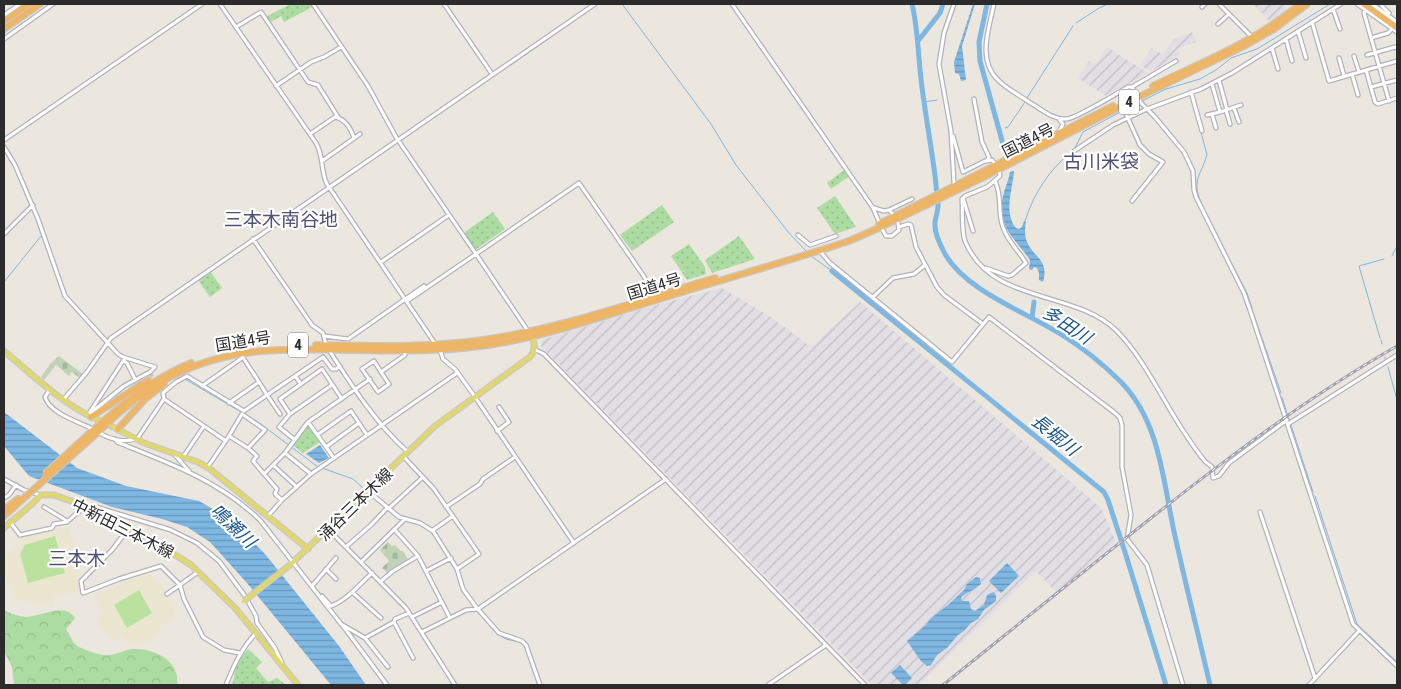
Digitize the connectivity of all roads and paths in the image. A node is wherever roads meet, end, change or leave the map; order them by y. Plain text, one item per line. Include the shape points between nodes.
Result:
1 (20, 4) edge
2 (29, 4) edge
3 (40, 4) edge
4 (53, 4) edge
5 (202, 4) edge
6 (220, 4) edge
7 (313, 4) edge
8 (444, 4) edge
9 (595, 4) edge
10 (732, 4) edge
11 (954, 4) edge
12 (994, 4) edge
13 (1205, 4) edge
14 (1219, 4) edge
15 (1300, 4) edge
16 (1307, 4) edge
17 (1341, 4) edge
18 (1357, 4) edge
19 (1372, 4) edge
20 (1381, 6) edge
21 (1364, 7) edge
22 (1202, 8) dead end
23 (1333, 9) junction
24 (1389, 13) dead end
25 (1229, 14) junction
26 (4, 15) edge
27 (4, 21) edge
28 (1312, 22) junction
29 (1397, 22) edge
30 (1218, 24) dead end
31 (236, 27) junction
32 (1395, 28) edge
33 (4, 29) edge
34 (1340, 29) dead end
35 (1298, 32) junction
36 (1397, 32) edge
37 (1252, 37) junction
38 (1371, 38) junction
39 (4, 39) edge
40 (1286, 40) junction
41 (341, 46) junction
42 (1272, 48) junction
43 (1397, 48) edge
44 (1375, 53) junction
45 (1367, 55) dead end
46 (1354, 56) dead end
47 (1306, 58) dead end
48 (1339, 58) dead end
49 (1176, 61) dead end
50 (1292, 61) dead end
51 (1397, 61) edge
52 (1379, 67) junction
53 (1278, 69) dead end
54 (300, 70) junction
55 (1366, 70) junction
56 (1359, 72) junction
57 (492, 74) junction
58 (1352, 74) junction
59 (1344, 76) junction
60 (1220, 80) junction
61 (1397, 80) edge
62 (1212, 84) junction
63 (1384, 84) junction
64 (276, 86) junction
65 (1132, 86) junction
66 (1371, 87) junction
67 (1191, 92) junction
68 (1358, 95) dead end
69 (1397, 98) edge
70 (974, 99) dead end
71 (1139, 99) junction
72 (1389, 101) junction
73 (1241, 105) dead end
74 (1123, 108) junction
75 (1234, 108) junction
76 (1147, 109) junction
77 (1227, 110) junction
78 (1220, 112) junction
79 (1212, 114) junction
80 (1208, 115) dead end
81 (338, 117) junction
82 (1058, 118) junction
83 (1128, 118) junction
84 (1239, 122) dead end
85 (1230, 124) dead end
86 (1216, 128) dead end
87 (951, 131) junction
88 (1202, 131) dead end
89 (310, 134) junction
90 (360, 134) dead end
91 (354, 138) junction
92 (398, 139) junction
93 (4, 140) edge
94 (1046, 141) junction
95 (4, 147) edge
96 (1074, 151) dead end
97 (322, 161) junction
98 (987, 161) junction
99 (998, 167) junction
100 (995, 181) junction
101 (985, 182) dead end
102 (954, 183) dead end
103 (328, 187) junction
104 (987, 187) junction
105 (963, 197) junction
106 (912, 199) dead end
107 (1132, 201) dead end
108 (32, 206) junction
109 (873, 208) junction
110 (889, 210) junction
111 (893, 214) dead end
112 (449, 215) junction
113 (881, 226) junction
114 (973, 231) dead end
115 (4, 234) edge
116 (798, 236) dead end
117 (836, 236) dead end
118 (253, 239) junction
119 (817, 248) junction
120 (476, 254) junction
121 (381, 262) junction
122 (925, 265) junction
123 (985, 269) junction
124 (424, 286) dead end
125 (872, 297) junction
126 (656, 298) junction
127 (406, 300) junction
128 (983, 324) junction
129 (530, 334) junction
130 (324, 336) junction
131 (106, 343) junction
132 (328, 348) junction
133 (438, 348) junction
134 (534, 349) junction
135 (4, 351) edge
136 (405, 351) junction
137 (242, 355) junction
138 (1397, 355) edge
139 (125, 359) junction
140 (198, 361) junction
141 (340, 366) junction
142 (186, 370) junction
143 (381, 372) junction
144 (457, 373) junction
145 (295, 376) junction
146 (135, 379) junction
147 (370, 379) junction
148 (259, 382) junction
149 (301, 384) junction
150 (332, 384) junction
151 (202, 386) junction
152 (356, 389) junction
153 (50, 390) junction
154 (267, 395) junction
155 (474, 397) junction
156 (164, 399) junction
157 (342, 399) junction
158 (63, 400) junction
159 (229, 402) junction
160 (499, 407) dead end
161 (243, 413) junction
162 (280, 414) dead end
163 (290, 414) junction
164 (90, 415) junction
165 (98, 420) dead end
166 (308, 422) junction
167 (1287, 422) junction
168 (359, 423) junction
169 (381, 425) junction
170 (111, 426) dead end
171 (204, 426) junction
172 (118, 429) junction
173 (497, 431) junction
174 (94, 432) junction
175 (317, 435) junction
176 (367, 435) junction
177 (229, 436) junction
178 (115, 439) junction
179 (136, 439) junction
180 (295, 440) junction
181 (226, 441) junction
182 (326, 447) junction
183 (248, 448) junction
184 (408, 452) junction
185 (284, 453) junction
186 (175, 455) junction
187 (183, 457) junction
188 (404, 457) junction
189 (515, 457) junction
190 (334, 458) junction
191 (273, 465) junction
192 (207, 468) junction
193 (189, 471) junction
194 (264, 474) junction
195 (311, 474) junction
196 (423, 477) junction
197 (4, 479) edge
198 (666, 479) junction
199 (16, 485) junction
200 (297, 487) junction
201 (368, 491) junction
202 (40, 495) junction
203 (23, 497) junction
204 (4, 498) edge
205 (282, 500) junction
206 (85, 506) junction
207 (44, 507) dead end
208 (446, 507) junction
209 (388, 508) junction
210 (4, 510) edge
211 (1260, 512) dead end
212 (4, 516) edge
213 (268, 516) junction
214 (453, 516) junction
215 (406, 519) junction
216 (10, 522) junction
217 (67, 522) junction
218 (4, 528) edge
219 (128, 529) junction
220 (328, 529) junction
221 (395, 530) junction
222 (433, 530) junction
223 (574, 542) junction
224 (347, 546) junction
225 (308, 549) junction
226 (418, 556) junction
227 (336, 558) dead end
228 (450, 559) junction
229 (361, 562) junction
230 (291, 564) junction
231 (326, 569) junction
232 (457, 569) junction
233 (199, 571) junction
234 (372, 572) junction
235 (426, 572) junction
236 (336, 579) dead end
237 (380, 582) junction
238 (180, 585) junction
239 (312, 586) junction
240 (352, 592) junction
241 (317, 593) junction
242 (167, 594) dead end
243 (442, 602) junction
244 (236, 608) junction
245 (478, 609) junction
246 (409, 612) junction
247 (412, 617) junction
248 (381, 618) dead end
249 (450, 618) junction
250 (394, 622) junction
251 (341, 624) junction
252 (1359, 630) junction
253 (422, 632) junction
254 (256, 633) junction
255 (365, 638) junction
256 (826, 645) junction
257 (240, 653) junction
258 (413, 658) dead end
259 (283, 666) junction
260 (1397, 666) edge
261 (388, 667) dead end
262 (1315, 678) junction
263 (226, 685) edge
264 (298, 685) edge
265 (387, 685) edge
266 (456, 685) edge
267 (540, 685) edge
268 (768, 685) edge
269 (865, 685) edge
270 (1183, 685) edge
271 (1309, 685) edge

1 - 26 street
2 - 27 highway
3 - 33 highway
4 - 39 street
5 - 93 street
6 - 31 street
7 - 41 street
8 - 57 street
9 - 57 street
10 - 109 street
11 - 87 street via 944,33 939,64
12 - 82 street via 986,46 992,74
13 - 22 street
14 - 25 street
15 - 37 highway, 国道4号 / 4
16 - 71 highway, 国道4号 / 4 via 1259,38
17 - 23 street
18 - 21 street
19 - 20 street
20 - 24 street
20 - 29 street
21 - 32 highway
21 - 38 street
23 - 28 street
23 - 34 street
25 - 30 street
25 - 37 street
28 - 35 street
28 - 59 street via 1329,80
31 - 54 street via 261,12
31 - 64 street
32 - 36 street
32 - 38 street
35 - 40 street
35 - 47 street
37 - 71 highway, 国道4号 / 4
38 - 44 street
40 - 42 street
40 - 50 street
41 - 54 street
41 - 92 street
42 - 53 street
42 - 60 street
43 - 44 street
44 - 45 street
44 - 52 street
46 - 56 street
48 - 59 street
49 - 65 street
51 - 52 street
52 - 55 street
52 - 63 street
54 - 64 street
54 - 81 street via 310,84 318,85
55 - 56 street
55 - 66 street
56 - 58 street
57 - 92 street
58 - 59 street
58 - 68 street
60 - 62 street
60 - 77 street
61 - 63 street
62 - 67 street
62 - 78 street
63 - 66 street
63 - 72 street
64 - 89 street
65 - 71 street
65 - 82 street via 1072,118
66 - 72 street via 1375,102
67 - 76 street
67 - 88 street
69 - 72 street
70 - 98 street
71 - 74 highway, 国道4号 / 4
71 - 76 street
71 - 94 highway, 国道4号 / 4
73 - 75 street
74 - 83 street
74 - 99 highway, 国道4号 / 4
75 - 77 street
75 - 84 street
76 - 83 street
76 - 167 street via 1180,146 1191,164 1196,197 1244,293
77 - 78 street
77 - 85 street
78 - 79 street
79 - 80 street
79 - 86 street
81 - 89 street
81 - 91 street via 346,123
82 - 94 street via 1063,124 1062,129
83 - 96 street
83 - 107 street via 1140,145 1164,162
87 - 98 street via 963,172
87 - 102 street
89 - 97 street via 319,148
90 - 91 street
91 - 97 street
92 - 103 street
92 - 112 street
94 - 99 highway, 国道4号 / 4
95 - 108 street
97 - 103 street
98 - 99 street via 992,160
99 - 100 street via 1001,175
99 - 113 highway, 国道4号 / 4
100 - 104 street
100 - 123 street via 1000,194 1002,226 1026,263 1008,276
101 - 104 street
103 - 118 street
103 - 121 street
104 - 105 street
105 - 114 street
105 - 123 street via 965,241
106 - 110 street
108 - 115 street
108 - 131 street via 65,296
109 - 110 street
109 - 113 street
110 - 111 street
112 - 120 street
112 - 121 street
113 - 119 highway, 国道4号 / 4 via 860,237
113 - 122 street via 889,237 896,234 898,225 911,225 916,247
116 - 119 street
117 - 119 street
118 - 130 street via 312,325
118 - 131 street
119 - 125 street via 830,263
119 - 126 highway, 国道4号 / 4
120 - 126 street via 580,183
120 - 127 street
120 - 129 street
121 - 127 street
122 - 125 street via 914,274 893,278
122 - 128 street via 944,295
123 - 167 street via 1012,287 1090,314 1115,330 1136,355 1183,431 1212,467 1213,478
124 - 127 street
125 - 128 street via 952,362
126 - 129 highway, 国道4号 / 4
127 - 130 street via 348,339
127 - 133 street
128 - 270 street via 989,317 1120,418 1123,430 1122,467 1132,516 1127,539 1147,566
129 - 133 highway, 国道4号 / 4
129 - 134 main road
130 - 132 street
131 - 139 street
131 - 158 street
132 - 133 highway, 国道4号 / 4
132 - 136 highway, 国道4号 / 4
132 - 137 highway, 国道4号 / 4 via 276,349
132 - 140 highway, 国道4号 / 4 via 285,345 246,349
132 - 141 street
133 - 136 highway, 国道4号 / 4
133 - 144 street via 443,359
134 - 155 main road, 涌谷三本木線 via 527,360
134 - 198 street via 544,354
135 - 153 main road
136 - 143 street via 405,355
137 - 142 highway, 国道4号 / 4 via 214,359
137 - 148 street
137 - 151 street
138 - 167 street
139 - 146 street
139 - 146 street via 155,365 151,373
139 - 164 street
140 - 164 highway via 148,380
140 - 174 highway, 国道4号 / 4 via 146,386
141 - 145 street via 332,369 323,357
141 - 152 street
142 - 172 highway via 155,391
142 - 174 highway, 国道4号 / 4 via 147,391
143 - 147 street via 374,361 362,369
143 - 147 street via 389,384 378,392
144 - 155 street
144 - 169 street
145 - 149 street
145 - 154 street
146 - 164 street
147 - 152 street
148 - 154 street
148 - 159 street
149 - 150 street via 322,370
149 - 163 street via 280,399
150 - 157 street
150 - 163 street
151 - 156 street via 187,376 162,391
151 - 159 street
152 - 157 street
152 - 169 street
153 - 158 main road
153 - 174 street via 45,397 48,404
154 - 161 street
154 - 162 street
155 - 173 street
155 - 184 main road, 涌谷三本木線
156 - 171 street
156 - 179 street
157 - 166 street
158 - 164 main road
159 - 161 street
160 - 173 street via 510,422
161 - 177 street
161 - 183 street via 265,430
163 - 180 street via 280,427
164 - 165 main road
166 - 175 street
166 - 180 street
167 - 252 street via 1351,619
168 - 175 street via 351,411
168 - 176 street
168 - 182 street
169 - 176 street
169 - 184 street
170 - 172 main road
171 - 181 street
171 - 187 street
172 - 179 main road
173 - 189 street
174 - 178 street
174 - 203 highway, 国道4号 / 4, bridge
175 - 182 street
176 - 190 street
177 - 181 street
177 - 183 street
178 - 179 street
178 - 193 street
179 - 186 main road
180 - 185 street
181 - 192 street
182 - 190 street
183 - 194 street via 258,456 253,461
184 - 188 main road, 涌谷三本木線
185 - 191 street
185 - 195 street
186 - 187 main road
186 - 193 street
187 - 192 main road
188 - 196 street
188 - 201 main road, 涌谷三本木線
189 - 208 street
189 - 223 street
190 - 195 street
191 - 194 street
191 - 200 street
192 - 213 main road
193 - 230 street via 246,507 260,520
194 - 205 street
195 - 200 street
196 - 208 street
196 - 209 street
197 - 199 street
198 - 223 street
198 - 256 street
199 - 202 street
199 - 204 street
200 - 205 street
201 - 209 street
201 - 220 main road, 涌谷三本木線
202 - 206 main road, 中新田三本木線 via 54,495
202 - 216 main road via 38,501
203 - 210 highway, 国道4号 / 4
203 - 212 highway, 国道4号 / 4
205 - 213 street
206 - 217 street
206 - 219 main road, 中新田三本木線
206 - 259 street via 171,530 197,543 219,561 245,596
207 - 217 street
208 - 214 street
209 - 215 street
209 - 224 street
211 - 262 street
213 - 225 main road
214 - 222 street
214 - 232 street via 479,554
215 - 221 street
215 - 222 street
216 - 217 street via 20,535
216 - 218 main road
219 - 233 main road, 中新田三本木線 via 178,555
219 - 238 street via 81,582 83,594 161,566
220 - 224 street
220 - 225 main road, 涌谷三本木線
221 - 226 street
221 - 229 street
222 - 228 street
223 - 245 street
224 - 229 street
225 - 230 main road, 涌谷三本木線
226 - 235 street
226 - 237 street
227 - 231 street
228 - 232 street
228 - 235 street
229 - 234 street
230 - 239 street
230 - 244 main road, 涌谷三本木線, bridge
231 - 236 street
231 - 239 street
232 - 245 street via 463,589
233 - 238 street
233 - 244 main road, 中新田三本木線
234 - 237 street
234 - 240 street
235 - 243 street
237 - 246 street
238 - 242 street
238 - 257 street via 203,637 224,650
239 - 241 street
240 - 241 street via 331,606
240 - 248 street
241 - 251 street
243 - 247 street
243 - 249 street
244 - 254 main road
245 - 249 street via 466,610
245 - 267 street via 499,633 526,644
246 - 247 street
246 - 250 street
247 - 253 street
249 - 253 street
250 - 255 street
250 - 258 street
251 - 255 street
251 - 265 street
252 - 260 street
252 - 262 street
253 - 266 street
254 - 257 street
254 - 259 main road
255 - 261 street
256 - 268 street
256 - 269 street
257 - 263 street
259 - 264 main road
262 - 271 street

